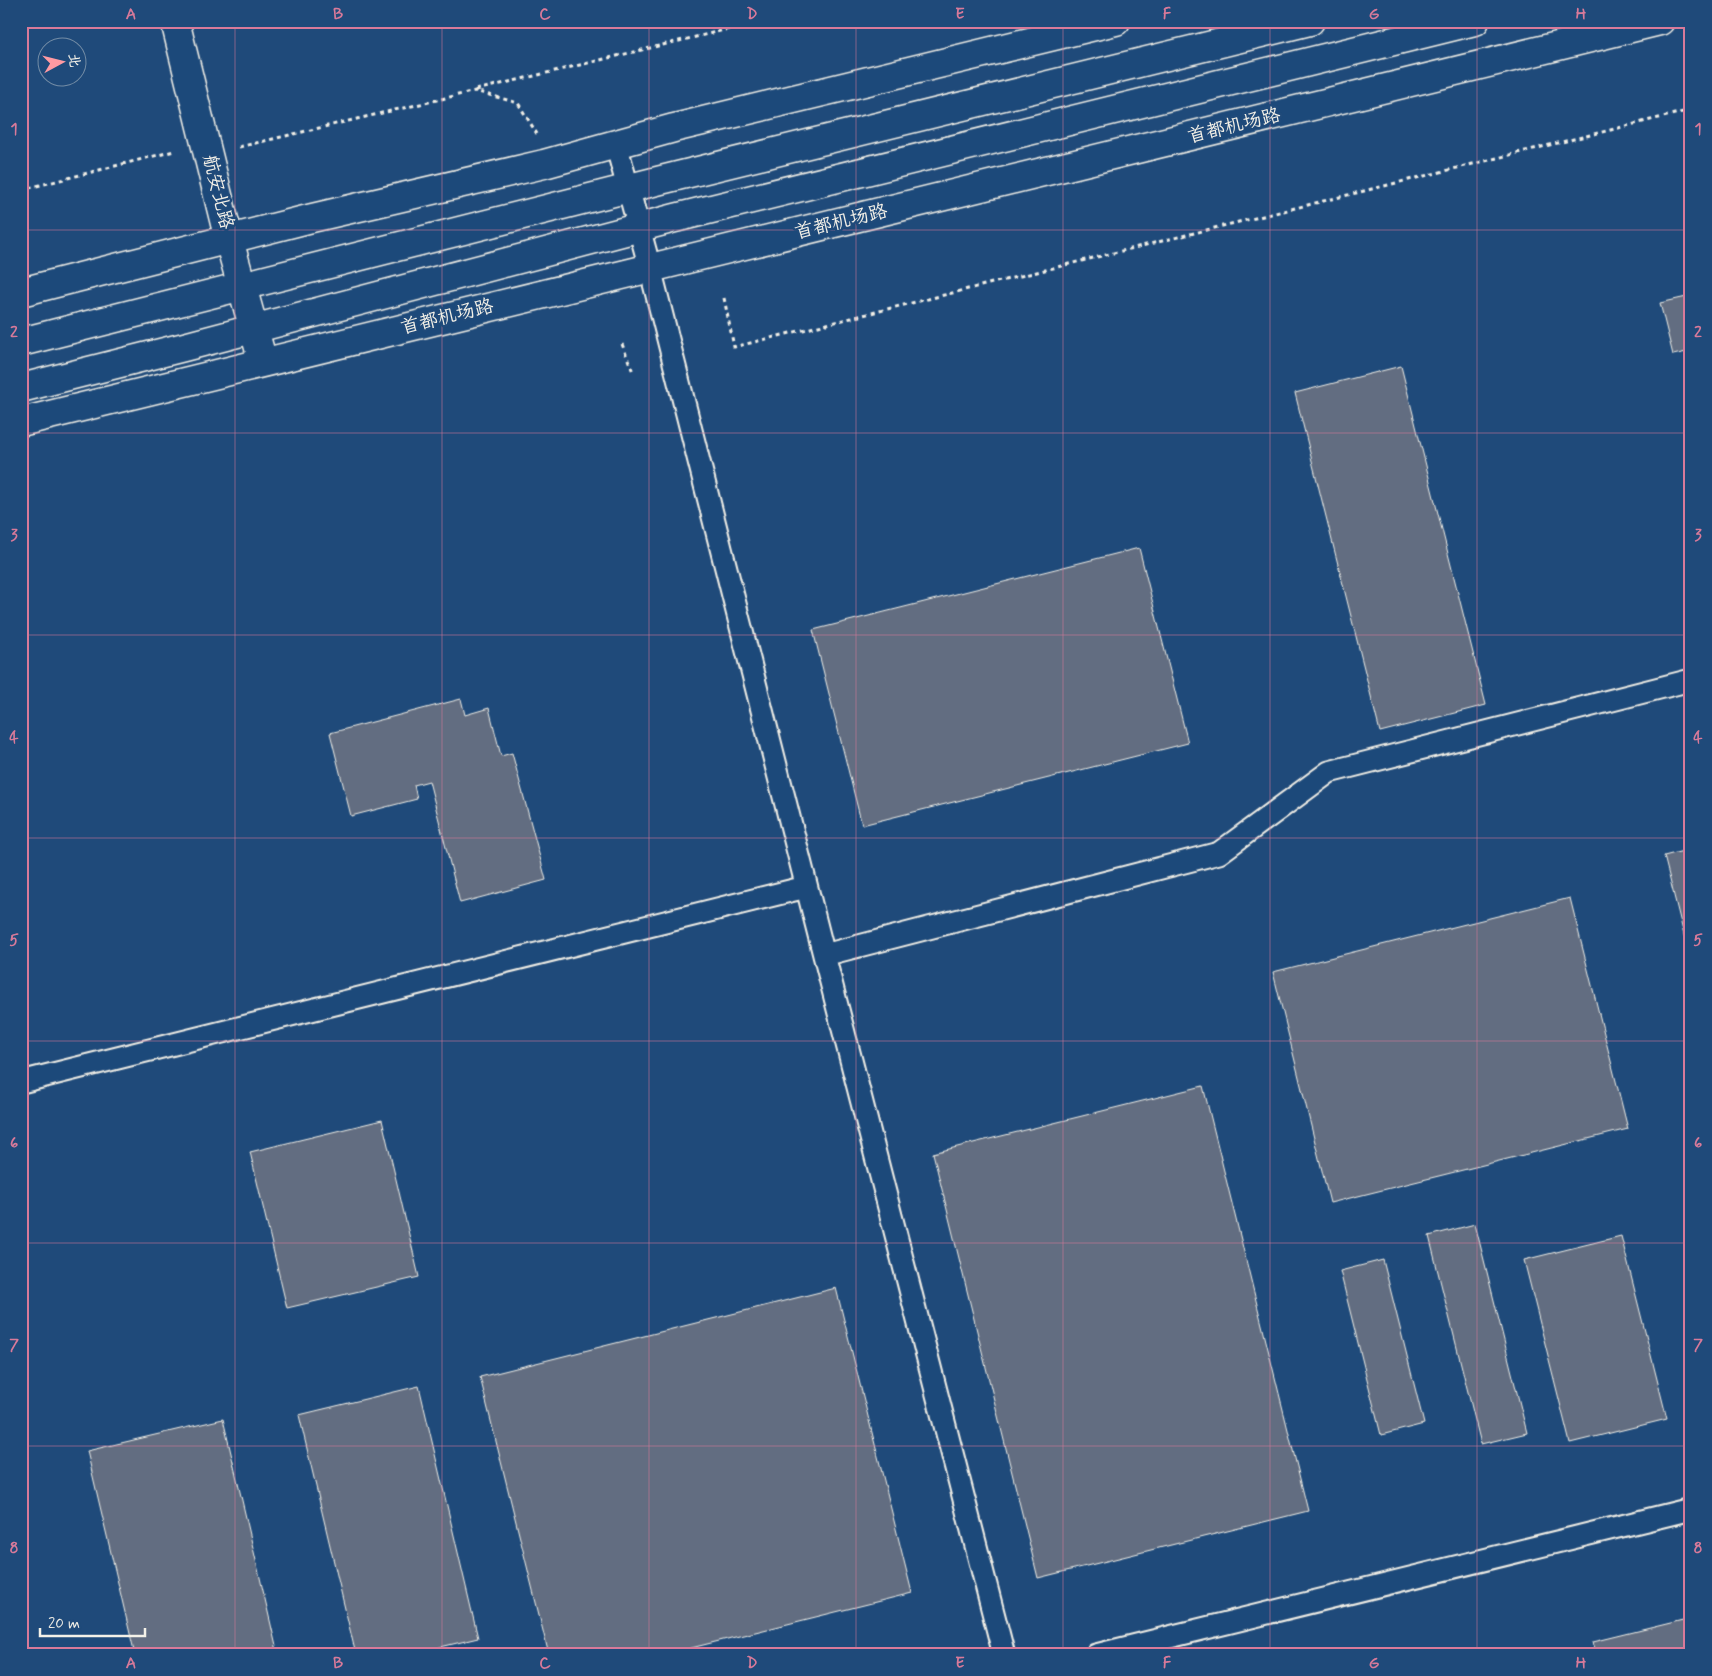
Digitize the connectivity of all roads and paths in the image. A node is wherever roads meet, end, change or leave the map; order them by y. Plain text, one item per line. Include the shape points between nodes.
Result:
1 (175, 21) edge
2 (762, 21) edge
3 (1116, 21) edge
4 (1310, 21) edge
5 (1475, 21) edge
6 (1660, 21) edge
7 (475, 91) junction
8 (1691, 110) edge
9 (539, 137) dead end
10 (616, 144) junction
11 (208, 155) junction
12 (628, 189) junction
13 (21, 190) edge
14 (639, 228) junction
15 (230, 240) junction
16 (650, 268) junction
17 (242, 288) junction
18 (21, 292) edge
19 (724, 298) dead end
20 (253, 329) junction
21 (21, 342) edge
22 (622, 344) dead end
23 (263, 362) junction
24 (633, 372) dead end
25 (21, 388) edge
26 (21, 422) edge
27 (1691, 680) edge
28 (806, 887) junction
29 (824, 955) junction
30 (21, 1082) edge
31 (1691, 1509) edge
32 (1004, 1655) edge
33 (1096, 1655) edge

1 - 11 street, 航安北路
2 - 7 path
3 - 10 street
4 - 12 street
5 - 14 street, 首都机场路
6 - 16 street, 首都机场路
7 - 9 path via 518,103
7 - 11 path
8 - 19 path via 734,347
10 - 12 lane
10 - 15 street
11 - 13 path via 184,161 176,150
11 - 15 street, 航安北路
12 - 14 lane
12 - 17 street
14 - 16 lane
14 - 20 street, 首都机场路
15 - 17 street, 航安北路
15 - 18 street
16 - 23 street, 首都机场路
16 - 28 lane
17 - 20 street, 航安北路
17 - 21 street
20 - 23 street, 航安北路
20 - 25 street, 首都机场路
22 - 24 path
23 - 26 street, 首都机场路
27 - 29 lane via 1329,772 1219,853
28 - 29 lane
28 - 30 lane
29 - 32 lane
31 - 33 lane

